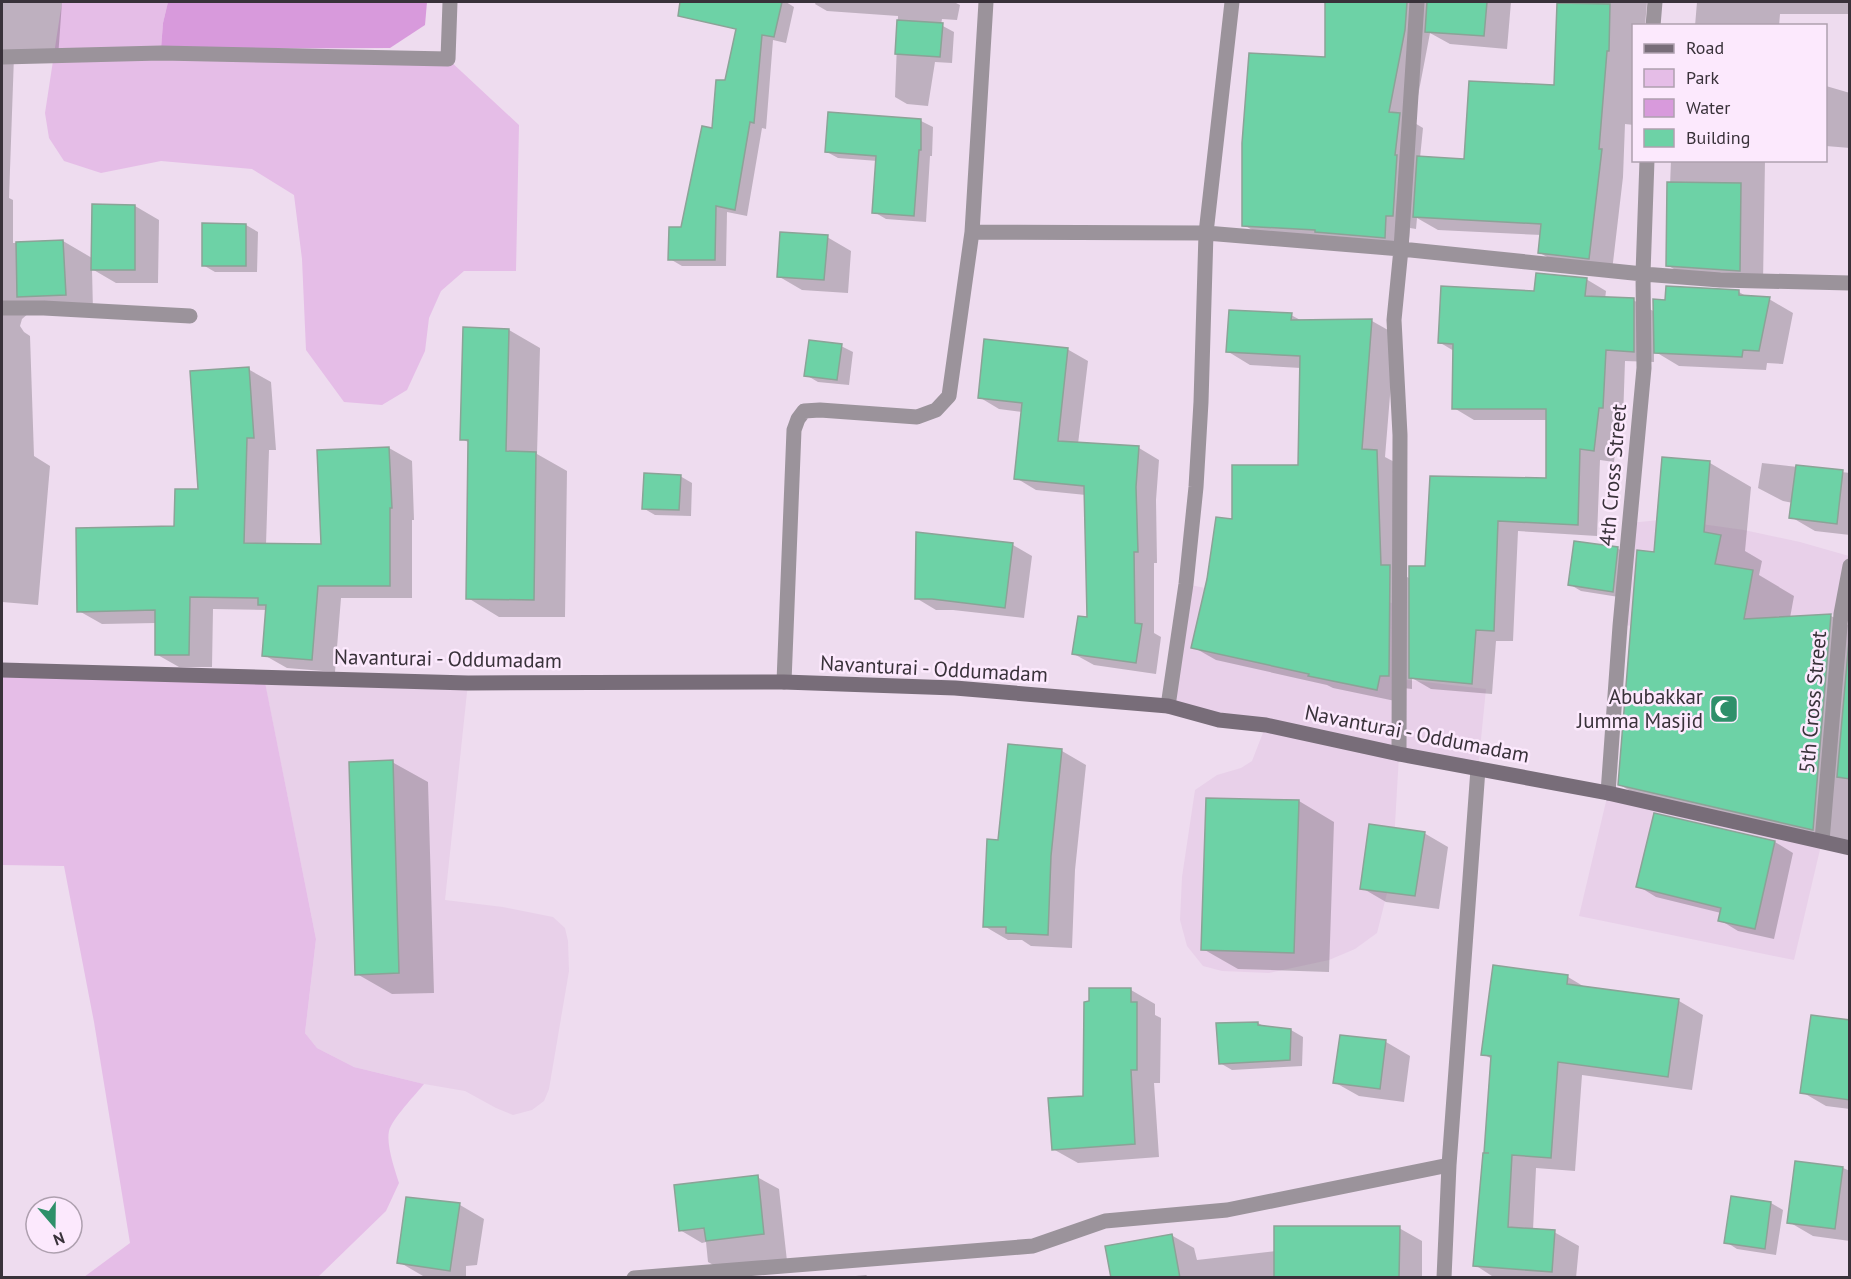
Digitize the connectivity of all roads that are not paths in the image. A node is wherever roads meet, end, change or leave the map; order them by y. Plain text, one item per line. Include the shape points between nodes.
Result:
1 (450, 2) edge
2 (986, 2) edge
3 (1232, 2) edge
4 (1417, 2) edge
5 (1655, 2) edge
6 (1653, 24) edge
7 (2, 57) edge
8 (1647, 162) edge
9 (972, 232) junction
10 (1206, 233) junction
11 (1401, 249) junction
12 (1643, 274) junction
13 (1850, 283) edge
14 (2, 308) edge
15 (190, 316) dead end
16 (1850, 566) edge
17 (2, 670) edge
18 (784, 682) junction
19 (1168, 706) junction
20 (1400, 754) junction
21 (1478, 769) junction
22 (1608, 793) junction
23 (1822, 841) junction
24 (1850, 848) edge
25 (1449, 1165) junction
26 (634, 1278) edge
27 (1444, 1278) edge

1 - 7 street via 448,59 161,53
2 - 9 street
3 - 10 street
4 - 11 street
5 - 6 street
8 - 12 street, 4th Cross Street
9 - 10 street
9 - 18 street via 950,396 936,410 917,417 804,411 798,419 794,430
10 - 11 street
10 - 19 street via 1196,487
11 - 12 street
11 - 20 street via 1394,320 1400,435
12 - 13 street
12 - 22 street, 4th Cross Street via 1644,368
14 - 15 street
16 - 23 street, 5th Cross Street via 1841,614
17 - 18 main road, Navanturai - Oddumadam via 468,683
18 - 19 main road, Navanturai - Oddumadam via 955,688
19 - 20 main road, Navanturai - Oddumadam via 1219,720 1266,725
20 - 21 main road, Navanturai - Oddumadam
21 - 22 main road, Navanturai - Oddumadam
21 - 25 street
22 - 23 main road, Navanturai - Oddumadam
23 - 24 main road, Navanturai - Oddumadam
25 - 26 street via 1227,1210 1105,1221 1033,1246
25 - 27 street

